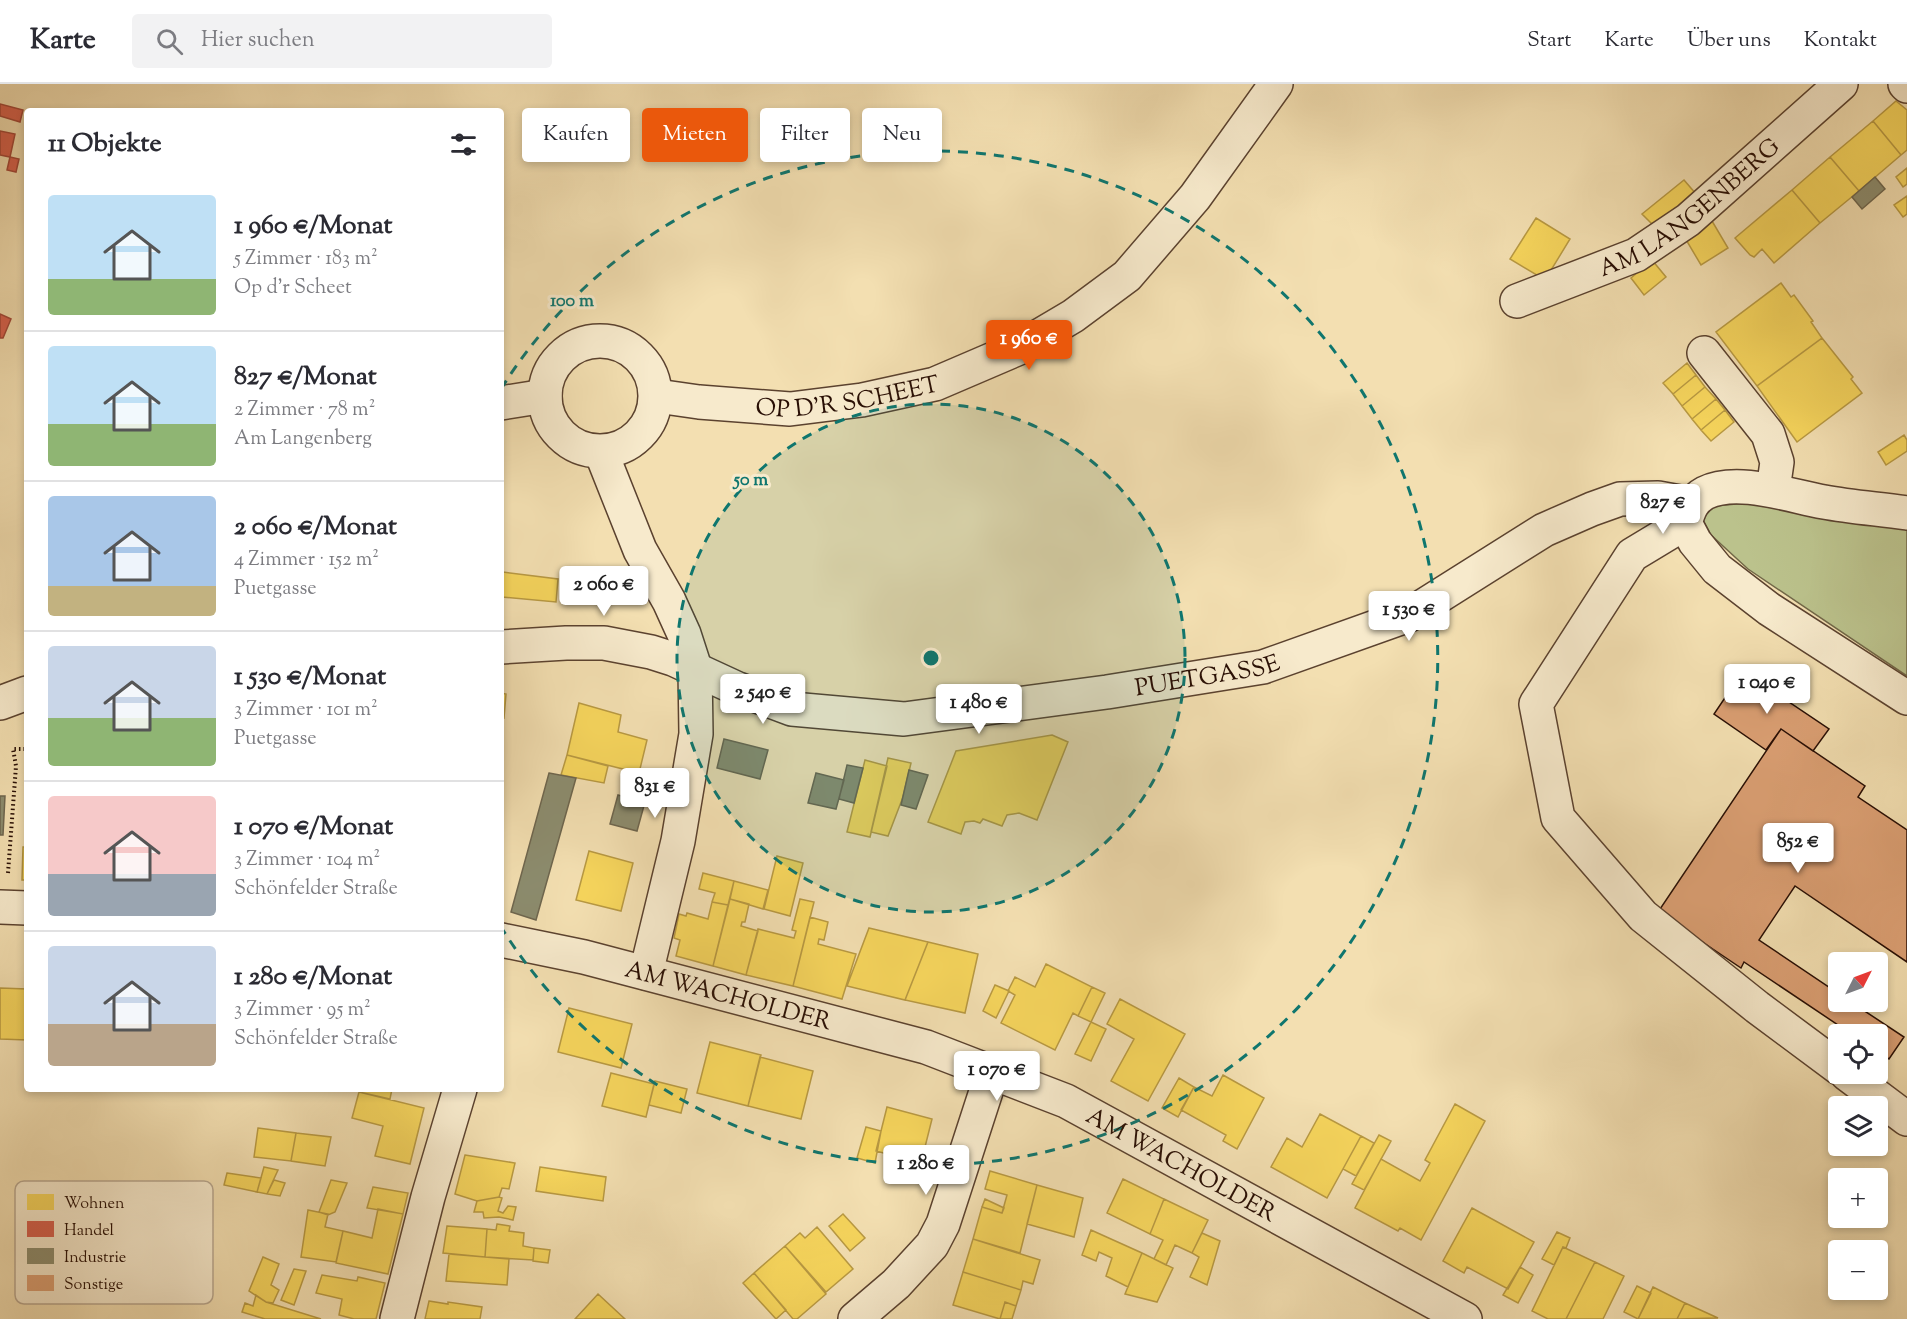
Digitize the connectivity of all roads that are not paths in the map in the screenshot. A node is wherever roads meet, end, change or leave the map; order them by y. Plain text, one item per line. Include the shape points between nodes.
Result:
1 (1276, 84) edge
2 (1841, 84) edge
3 (1517, 301) dead end
4 (1704, 353) dead end
5 (544, 396) junction
6 (657, 396) junction
7 (504, 402) edge
8 (601, 452) junction
9 (1773, 490) junction
10 (1907, 513) edge
11 (1688, 514) junction
12 (504, 647) edge
13 (694, 669) junction
14 (24, 694) edge
15 (1907, 698) edge
16 (0, 703) edge
17 (504, 943) edge
18 (646, 973) junction
19 (1828, 1060) edge
20 (992, 1073) junction
21 (1860, 1084) edge
22 (459, 1092) edge
23 (1907, 1119) edge
24 (396, 1319) edge
25 (855, 1319) edge
26 (1465, 1319) edge

1 - 6 street, OP D’R SCHEET via 1195,198 1127,276 1073,316 1019,348 935,384 862,400 790,409
2 - 3 street, AM LANGENBERG via 1679,226 1636,255
4 - 9 street via 1768,434 1777,462
5 - 6 street via 553,366 563,354 577,345 610,341 643,360
5 - 7 street
5 - 8 street via 549,417 561,436 573,445
6 - 8 street via 649,423 640,435 629,444
8 - 13 street via 640,550 684,634
9 - 10 street via 1823,502
9 - 11 street via 1725,487 1704,493
11 - 13 street, PUETGASSE via 1658,498 1620,499 1544,530 1409,615 1263,667 1107,692 904,719 792,709
11 - 15 street via 1695,542 1717,569 1769,609
11 - 19 street via 1632,555 1536,704 1558,818 1643,916
12 - 13 street, PUETGASSE via 604,643 651,652
13 - 18 street via 696,734 678,841
14 - 16 street
17 - 18 street, AM WACHOLDER
18 - 20 street, AM WACHOLDER via 926,1047
20 - 25 street via 943,1224 932,1245 896,1284
20 - 26 street, AM WACHOLDER via 1066,1101
21 - 23 street
22 - 24 street

